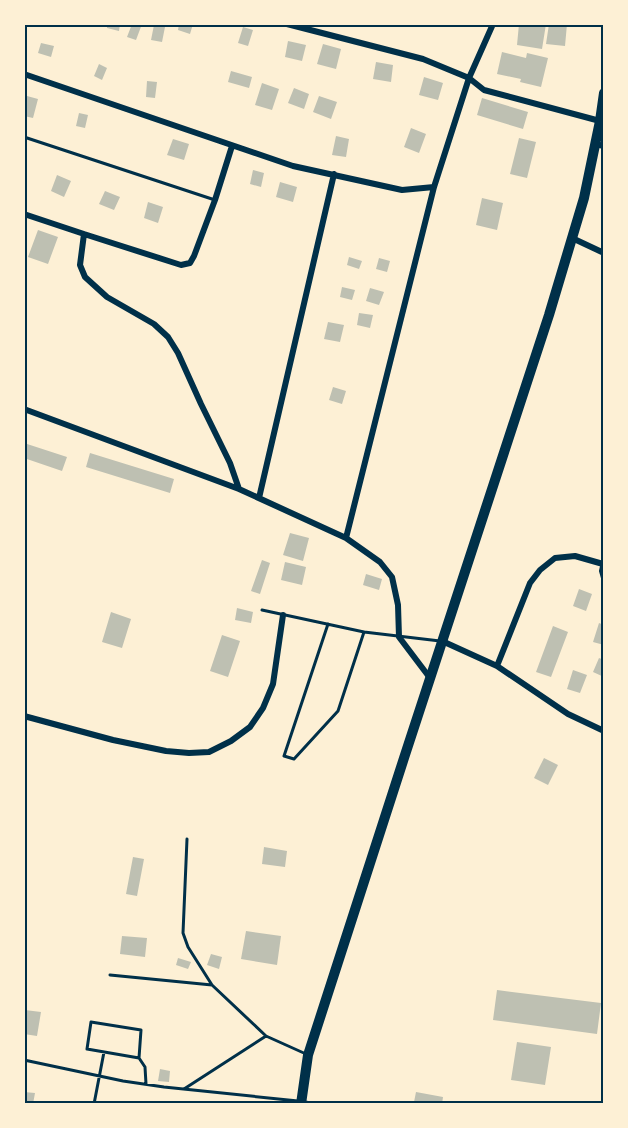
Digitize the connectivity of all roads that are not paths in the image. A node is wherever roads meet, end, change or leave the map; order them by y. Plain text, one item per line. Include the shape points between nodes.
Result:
1 (287, 24) edge
2 (494, 24) edge
3 (24, 74) edge
4 (469, 78) junction
5 (604, 93) edge
6 (600, 121) junction
7 (24, 137) edge
8 (600, 145) edge
9 (232, 146) junction
10 (334, 174) junction
11 (434, 187) junction
12 (215, 200) junction
13 (24, 214) edge
14 (84, 234) junction
15 (572, 238) junction
16 (604, 253) edge
17 (24, 410) edge
18 (239, 489) junction
19 (259, 498) junction
20 (346, 538) junction
21 (603, 563) edge
22 (604, 578) edge
23 (262, 610) dead end
24 (283, 615) junction
25 (328, 624) junction
26 (364, 632) junction
27 (399, 637) junction
28 (442, 641) junction
29 (497, 666) junction
30 (430, 678) junction
31 (24, 716) edge
32 (604, 731) edge
33 (187, 839) dead end
34 (110, 975) dead end
35 (212, 985) junction
36 (266, 1036) junction
37 (104, 1052) junction
38 (308, 1055) junction
39 (139, 1058) junction
40 (24, 1060) edge
41 (99, 1075) junction
42 (146, 1084) junction
43 (183, 1090) junction
44 (301, 1103) edge
45 (94, 1104) edge
46 (318, 1104) edge

1 - 4 street via 423,59
2 - 4 street
3 - 9 street
4 - 6 street via 484,90
4 - 11 street
5 - 6 highway
6 - 8 highway
7 - 12 lane
8 - 15 highway
9 - 10 street via 293,166
9 - 12 street
10 - 11 street via 402,190
10 - 19 street
11 - 20 street
12 - 14 street via 192,260 185,265
13 - 14 street
14 - 18 street via 80,265 85,277 107,297 154,324 168,337
15 - 16 street
15 - 28 highway
17 - 18 street
18 - 19 street
19 - 20 street
20 - 27 street via 380,562 392,577
21 - 22 street
21 - 29 street via 575,556 555,558 540,570 530,583
23 - 24 lane
24 - 25 lane
24 - 31 street via 273,684 264,708 250,727 209,752 166,751
25 - 26 lane
25 - 26 lane via 284,756 294,759 338,711
26 - 27 lane
27 - 28 lane
27 - 30 street
28 - 29 street
28 - 30 highway
29 - 32 street via 568,714
30 - 38 highway
33 - 35 lane via 183,933
34 - 35 lane
35 - 36 lane
36 - 38 lane
36 - 43 lane
37 - 39 lane
37 - 39 lane via 87,1049 91,1022 141,1030
37 - 41 lane
38 - 44 highway
39 - 42 lane via 145,1067
40 - 41 lane
41 - 42 lane
41 - 45 lane
42 - 43 lane
43 - 44 lane
44 - 46 lane

